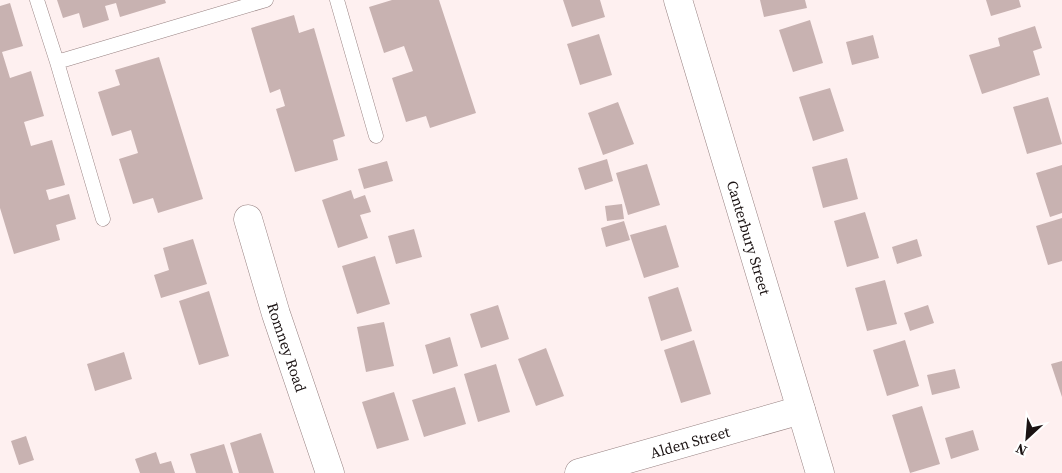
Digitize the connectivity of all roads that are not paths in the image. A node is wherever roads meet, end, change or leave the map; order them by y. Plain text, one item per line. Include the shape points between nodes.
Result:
1 (37, 0) edge
2 (266, 0) edge
3 (337, 0) edge
4 (678, 0) edge
5 (57, 62) junction
6 (376, 136) dead end
7 (103, 219) dead end
8 (248, 220) dead end
9 (801, 410) junction
10 (330, 473) edge
11 (579, 473) edge
12 (820, 473) edge

1 - 5 lane
2 - 5 lane
3 - 6 lane
4 - 9 street, Canterbury Street
5 - 7 lane
8 - 10 street, Romney Road
9 - 11 street, Alden Street
9 - 12 street, Canterbury Street

